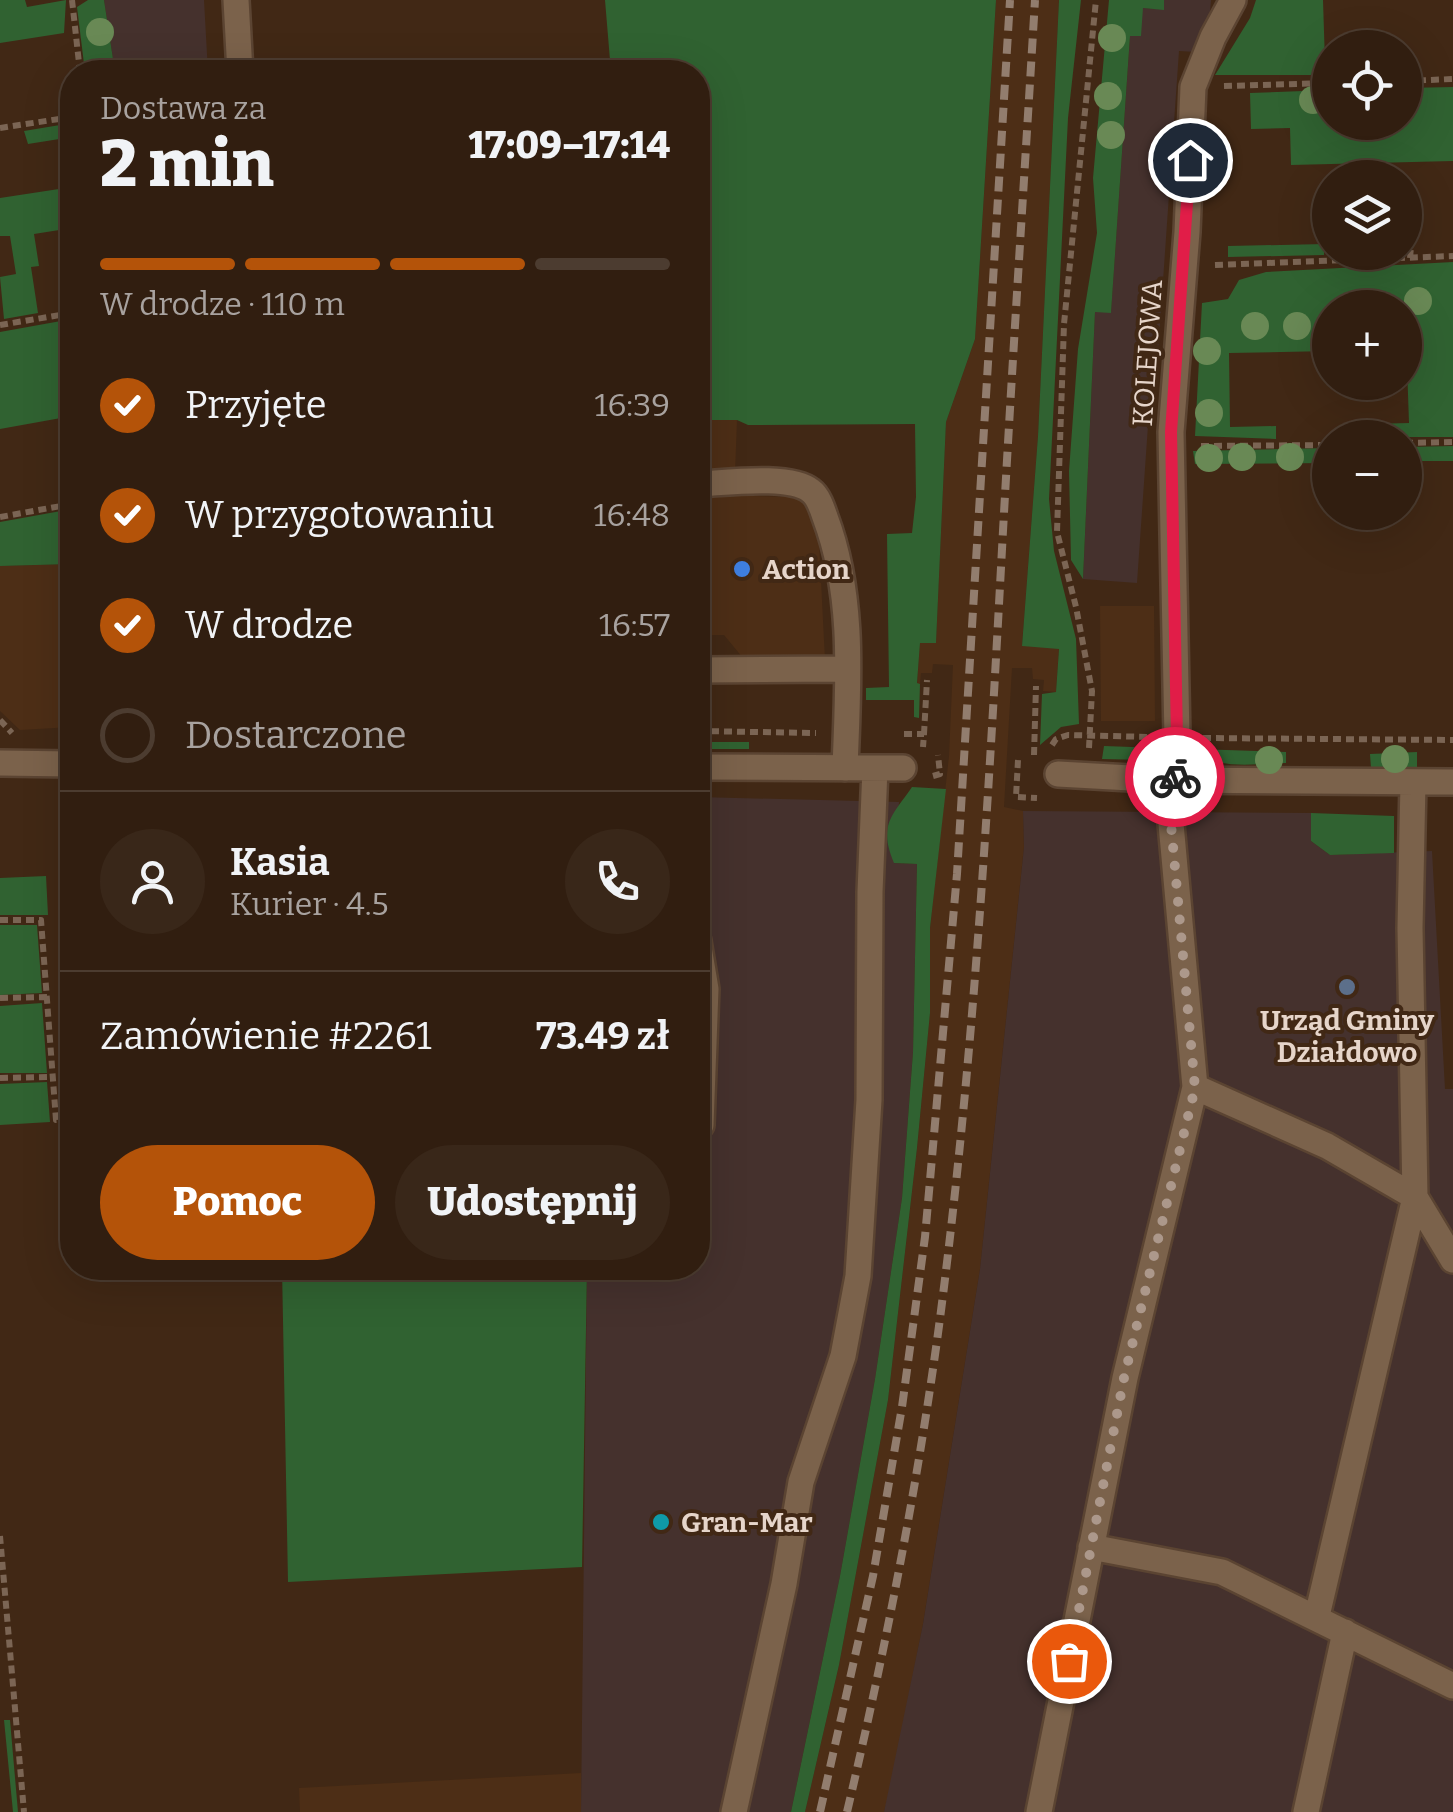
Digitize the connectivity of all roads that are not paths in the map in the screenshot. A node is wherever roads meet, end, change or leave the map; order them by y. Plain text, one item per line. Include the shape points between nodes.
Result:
1 (236, 0) edge
2 (1233, 0) edge
3 (239, 60) edge
4 (710, 484) edge
5 (710, 670) edge
6 (847, 670) junction
7 (0, 763) edge
8 (60, 764) edge
9 (710, 767) edge
10 (846, 768) junction
11 (876, 768) junction
12 (903, 768) dead end
13 (1046, 771) road end
14 (1171, 780) junction
15 (1413, 782) junction
16 (1453, 782) edge
17 (1195, 1088) junction
18 (1415, 1196) junction
19 (1453, 1260) edge
20 (1091, 1547) junction
21 (1317, 1616) junction
22 (1346, 1632) junction
23 (1453, 1686) edge
24 (734, 1812) edge
25 (1039, 1812) edge
26 (1306, 1812) edge

1 - 3 street
2 - 14 street, KOLEJOWA via 1193,87 1170,446 1177,738
4 - 6 street via 774,482 813,492 835,544 846,603
5 - 6 street
6 - 10 street
7 - 8 street
9 - 10 street
10 - 11 street
11 - 12 street
11 - 24 street via 858,1276 844,1356 801,1482
13 - 14 street
14 - 15 street
14 - 17 street, KOLEJOWA
15 - 16 street
15 - 18 street
17 - 18 street via 1327,1146
17 - 20 street, KOLEJOWA via 1124,1378
18 - 19 street
18 - 21 street
20 - 21 street via 1222,1572
20 - 25 street, KOLEJOWA
21 - 22 street
22 - 23 street
22 - 26 street

